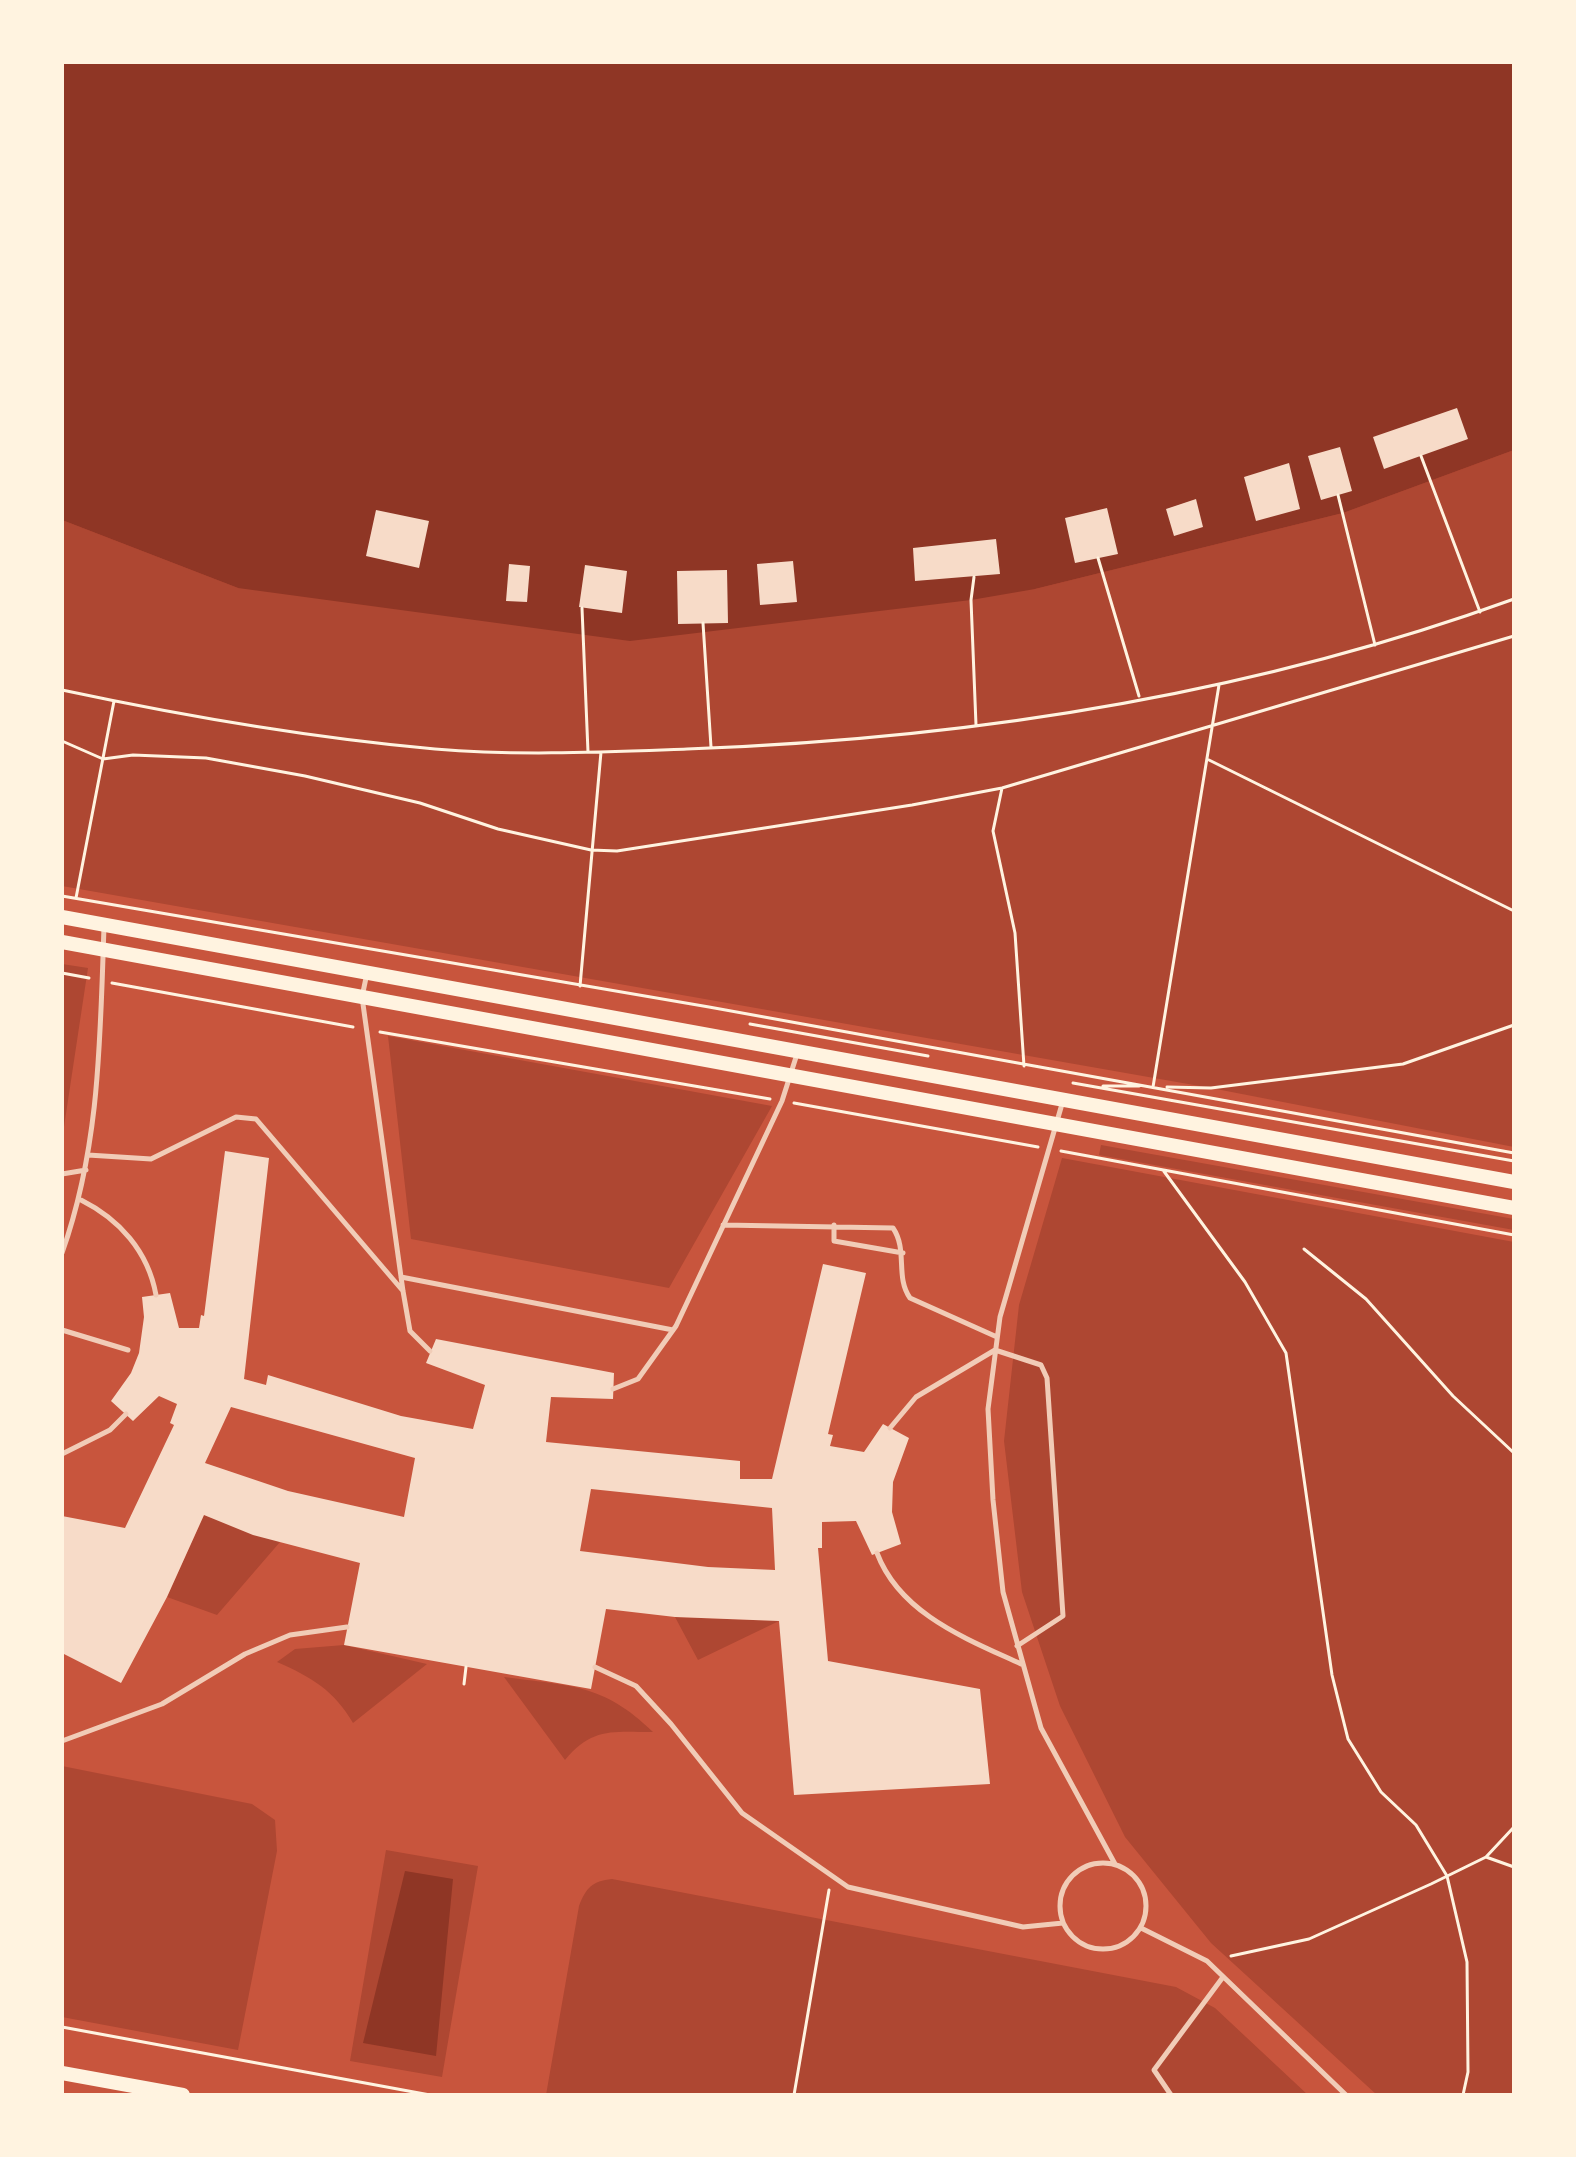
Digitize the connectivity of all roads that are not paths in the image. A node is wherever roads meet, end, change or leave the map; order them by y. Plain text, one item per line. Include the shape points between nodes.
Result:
1 (62, 917) edge
2 (104, 924) junction
3 (62, 942) edge
4 (103, 949) junction
5 (367, 972) junction
6 (362, 997) junction
7 (798, 1051) junction
8 (790, 1075) junction
9 (1064, 1099) junction
10 (1056, 1124) junction
11 (88, 1155) junction
12 (86, 1170) junction
13 (62, 1174) edge
14 (1514, 1182) edge
15 (81, 1200) junction
16 (1514, 1208) edge
17 (723, 1225) junction
18 (834, 1225) junction
19 (62, 1253) edge
20 (903, 1253) junction
21 (401, 1277) junction
22 (403, 1291) junction
23 (156, 1295) dead end
24 (62, 1330) edge
25 (673, 1330) junction
26 (997, 1337) junction
27 (128, 1350) dead end
28 (995, 1350) junction
29 (430, 1351) dead end
30 (613, 1389) dead end
31 (126, 1414) dead end
32 (890, 1428) dead end
33 (62, 1454) edge
34 (877, 1553) dead end
35 (347, 1627) dead end
36 (1017, 1646) junction
37 (1021, 1664) junction
38 (595, 1667) dead end
39 (62, 1741) edge
40 (1115, 1864) junction
41 (1063, 1923) junction
42 (1140, 1928) junction
43 (1223, 1977) junction
44 (62, 2073) edge
45 (183, 2095) edge
46 (1171, 2095) edge
47 (1346, 2095) edge

1 - 2 main road
2 - 4 lane
2 - 5 main road
3 - 4 main road
4 - 6 main road
4 - 11 lane via 102,1050
5 - 6 lane
5 - 7 main road
6 - 8 main road
6 - 21 lane
7 - 8 lane
7 - 9 main road
8 - 10 main road
8 - 17 lane
9 - 10 lane
9 - 14 main road
10 - 16 main road
10 - 26 lane via 1028,1210
11 - 12 lane
11 - 22 lane via 151,1159 236,1117 256,1119
12 - 13 lane
12 - 15 lane
15 - 19 lane
15 - 23 lane via 108,1213 129,1237 145,1261
17 - 18 lane
17 - 25 lane
18 - 20 lane via 834,1241
18 - 20 lane via 893,1228
20 - 26 lane via 903,1288 910,1298
21 - 22 lane
21 - 25 lane
22 - 29 lane via 410,1331
24 - 27 lane
25 - 30 lane via 638,1379
26 - 28 lane
28 - 32 lane via 916,1397
28 - 36 lane via 988,1409 993,1500 1003,1592
28 - 36 lane via 1041,1365 1047,1378 1065,1597 1063,1616
31 - 33 lane via 110,1430
34 - 37 lane via 902,1594 946,1629
35 - 39 lane via 290,1635 245,1654 162,1704
36 - 37 lane
37 - 40 lane via 1041,1728
38 - 41 lane via 636,1686 742,1813 848,1887 1023,1927
40 - 41 lane via 1099,1862 1070,1877 1060,1899
40 - 42 lane via 1129,1871 1146,1897
41 - 42 lane via 1072,1936 1100,1949 1129,1940
42 - 43 lane via 1207,1961
43 - 46 lane via 1154,2070
43 - 47 lane
44 - 45 main road

